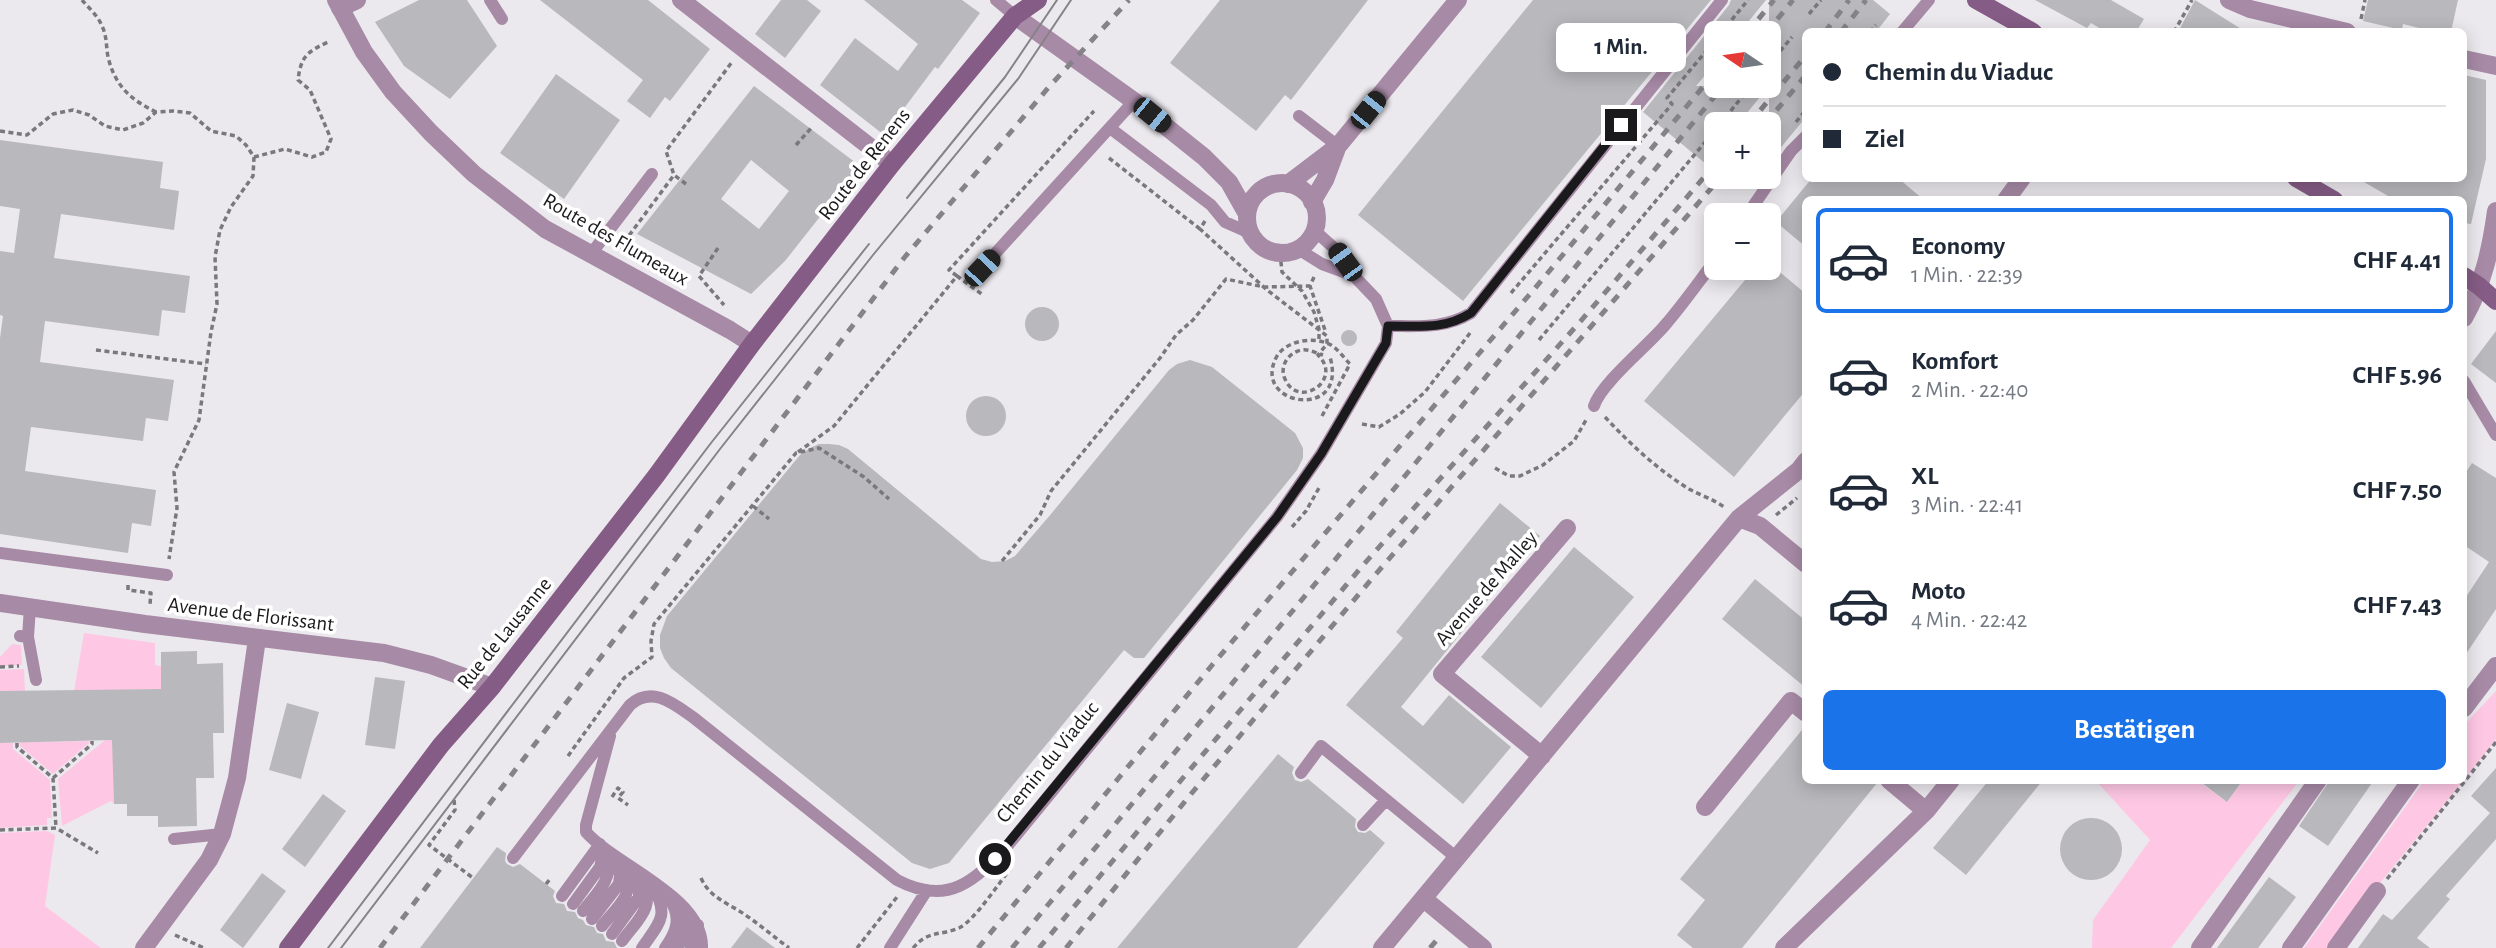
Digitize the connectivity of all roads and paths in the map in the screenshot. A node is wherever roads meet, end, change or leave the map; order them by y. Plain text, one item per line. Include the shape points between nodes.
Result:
1 (82, 0) edge
2 (357, 0) edge
3 (489, 0) edge
4 (681, 0) edge
5 (996, 0) edge
6 (1038, 0) edge
7 (1458, 0) edge
8 (1721, 0) edge
9 (1748, 0) edge
10 (1821, 0) edge
11 (1929, 0) edge
12 (1976, 0) edge
13 (2192, 0) edge
14 (2230, 0) edge
15 (2365, 0) edge
16 (338, 4) edge
17 (1018, 8) edge
18 (1809, 14) dead end
19 (502, 19) dead end
20 (1731, 21) edge
21 (1876, 25) dead end
22 (2354, 26) edge
23 (1873, 28) edge
24 (1905, 28) edge
25 (2026, 28) edge
26 (2176, 28) edge
27 (1791, 37) dead end
28 (328, 42) dead end
29 (743, 48) junction
30 (1782, 48) edge
31 (1704, 54) edge
32 (2467, 60) edge
33 (2496, 66) edge
34 (1741, 98) edge
35 (1134, 100) junction
36 (1094, 111) dead end
37 (156, 112) junction
38 (826, 112) junction
39 (1730, 112) edge
40 (1300, 116) dead end
41 (1110, 128) junction
42 (0, 131) edge
43 (1802, 139) edge
44 (1704, 143) edge
45 (796, 145) dead end
46 (1338, 146) junction
47 (254, 158) junction
48 (1109, 158) dead end
49 (892, 164) junction
50 (652, 174) dead end
51 (674, 175) junction
52 (1229, 182) junction
53 (2303, 182) edge
54 (686, 184) dead end
55 (1287, 184) junction
56 (1266, 187) junction
57 (2327, 196) edge
58 (1312, 202) junction
59 (1755, 203) edge
60 (2496, 211) edge
61 (1247, 214) junction
62 (1207, 219) dead end
63 (1200, 229) junction
64 (1314, 230) junction
65 (1250, 233) junction
66 (596, 248) junction
67 (718, 248) dead end
68 (1298, 249) junction
69 (1280, 253) junction
70 (982, 268) dead end
71 (1704, 275) edge
72 (957, 276) junction
73 (1355, 276) junction
74 (2480, 285) edge
75 (1298, 286) junction
76 (1264, 287) junction
77 (983, 295) dead end
78 (1506, 297) dead end
79 (2496, 301) edge
80 (725, 306) dead end
81 (2467, 312) edge
82 (1388, 326) junction
83 (1319, 329) junction
84 (1471, 332) dead end
85 (1327, 336) junction
86 (1539, 340) dead end
87 (1319, 341) junction
88 (752, 344) junction
89 (1327, 344) junction
90 (96, 350) dead end
91 (1322, 357) junction
92 (1330, 357) dead end
93 (206, 364) junction
94 (2467, 386) edge
95 (1598, 410) joint
96 (1587, 418) dead end
97 (1362, 424) dead end
98 (2496, 435) edge
99 (1332, 436) junction
100 (796, 453) junction
101 (1802, 466) edge
102 (1494, 468) dead end
103 (889, 499) dead end
104 (753, 506) junction
105 (1734, 515) junction
106 (769, 519) dead end
107 (1567, 528) dead end
108 (0, 552) edge
109 (1002, 561) dead end
110 (1802, 561) edge
111 (167, 575) joint
112 (132, 590) dead end
113 (0, 603) edge
114 (150, 604) dead end
115 (30, 607) junction
116 (257, 639) junction
117 (2496, 666) edge
118 (36, 680) dead end
119 (492, 687) junction
120 (2467, 704) edge
121 (1802, 710) edge
122 (612, 727) junction
123 (92, 741) dead end
124 (2496, 742) edge
125 (17, 743) dead end
126 (568, 756) dead end
127 (1542, 757) junction
128 (1301, 773) dead end
129 (53, 778) junction
130 (2467, 778) edge
131 (1894, 784) edge
132 (1948, 784) edge
133 (2315, 784) edge
134 (2407, 784) edge
135 (2462, 784) edge
136 (611, 798) dead end
137 (454, 800) dead end
138 (1386, 800) junction
139 (628, 805) dead end
140 (1705, 807) dead end
141 (1926, 811) junction
142 (1363, 825) dead end
143 (57, 828) junction
144 (0, 830) edge
145 (222, 834) junction
146 (174, 839) dead end
147 (98, 853) dead end
148 (612, 853) junction
149 (513, 859) dead end
150 (1458, 859) junction
151 (473, 878) dead end
152 (645, 878) junction
153 (701, 878) dead end
154 (550, 879) dead end
155 (547, 884) dead end
156 (906, 885) junction
157 (927, 890) junction
158 (2377, 891) joint
159 (670, 896) junction
160 (1424, 899) junction
161 (592, 919) junction
162 (698, 924) junction
163 (173, 934) dead end
164 (144, 948) edge
165 (204, 948) edge
166 (288, 948) edge
167 (642, 948) edge
168 (664, 948) edge
169 (677, 948) edge
170 (691, 948) edge
171 (702, 948) edge
172 (789, 948) edge
173 (857, 948) edge
174 (890, 948) edge
175 (1382, 948) edge
176 (1483, 948) edge
177 (1784, 948) edge
178 (2200, 948) edge
179 (2291, 948) edge
180 (2336, 948) edge

1 - 37 path via 102,24 116,79 127,95
2 - 16 street
3 - 19 lane
4 - 29 street
5 - 17 lane
6 - 17 main road, Route de Renens
7 - 46 street
8 - 82 lane via 1471,313 1439,326
9 - 20 path
10 - 18 path
11 - 24 lane
12 - 25 main road
13 - 26 path
14 - 22 street via 2250,9
15 - 22 path
16 - 66 street, Route des Flumeaux via 393,92 432,135 545,229
17 - 35 street
17 - 49 main road, Route de Renens
21 - 23 path
27 - 30 path
28 - 47 path via 310,51 300,63 298,80 310,90 331,139 326,152 312,157 285,149
29 - 38 street
29 - 51 path via 666,151
31 - 78 path via 1667,98 1672,104
32 - 33 street
34 - 39 path
35 - 41 lane
35 - 52 street
36 - 72 path via 949,270
37 - 42 path via 123,130 73,110 52,114 27,135
37 - 47 path via 190,113 211,131 236,136
38 - 45 path
38 - 49 street
40 - 46 lane
41 - 65 lane via 1211,205 1225,222
41 - 70 lane
43 - 59 lane
44 - 86 path
46 - 55 street
46 - 58 street
47 - 93 path via 253,177 220,230 215,257 217,304
48 - 63 path
49 - 88 main road, Route de Renens
50 - 66 lane
51 - 54 path
51 - 66 path via 618,250
52 - 56 street
52 - 61 street
53 - 57 main road
55 - 56 street
55 - 58 street via 1298,187
56 - 61 street via 1250,203
58 - 64 street via 1317,220
60 - 74 street
61 - 65 street
62 - 63 path
63 - 76 path
64 - 68 street
64 - 73 lane via 1335,248
65 - 69 street via 1262,247
66 - 88 street, Route des Flumeaux
67 - 80 path via 699,276
68 - 69 street
68 - 73 lane
69 - 75 path via 1282,272
71 - 95 lane via 1665,326 1596,400
72 - 77 path
72 - 100 path via 834,426
73 - 82 lane via 1376,299
74 - 79 main road
74 - 81 street
75 - 76 path
75 - 83 path
75 - 85 path via 1310,286
76 - 83 path
76 - 109 path via 1226,279 1051,491 1040,515
82 - 99 lane, Chemin du Viaduc via 1386,343
83 - 85 path
83 - 87 path
84 - 97 path via 1425,392 1401,414 1379,427
85 - 89 path
87 - 89 path
87 - 92 path via 1297,341 1281,351 1273,369 1278,388 1293,400 1322,395 1332,376
88 - 119 main road, Rue de Lausanne
89 - 91 path via 1318,355
89 - 99 path via 1350,364 1318,424
90 - 93 path
91 - 91 path via 1304,350 1291,355 1283,374 1290,386 1302,392 1315,389 1325,379
93 - 111 path via 199,421 174,472 177,508
94 - 98 lane
95 - 105 path via 1663,471
96 - 102 path via 1574,441 1543,465 1509,477
99 - 157 lane, Chemin du Viaduc via 1277,517 1009,844 963,886
100 - 103 path via 819,448
100 - 104 path
101 - 105 street
104 - 106 path
104 - 126 path via 654,624 652,657 624,678
105 - 110 street via 1760,526
105 - 127 street via 1666,608
107 - 127 street, Avenue de Malley via 1442,674
108 - 111 lane
112 - 114 path via 151,593
113 - 115 street, Avenue de Florissant
115 - 116 street, Avenue de Florissant
115 - 118 lane via 24,636
116 - 119 street, Avenue de Florissant via 384,653
116 - 145 street via 237,778
117 - 120 street
119 - 166 main road, Rue de Lausanne via 441,745
121 - 140 street via 1791,701
122 - 148 lane via 586,825 589,835
122 - 149 lane, Chemin du Viaduc
122 - 156 lane, Chemin du Viaduc via 635,700 648,696 670,701
123 - 129 path
124 - 130 path
125 - 129 path
127 - 150 street
128 - 138 lane via 1321,746
129 - 143 path
131 - 141 street
132 - 141 street
133 - 178 street
134 - 179 street
135 - 158 path
136 - 139 path via 618,788 623,792 618,798
137 - 151 path via 455,810 429,845
138 - 142 lane
138 - 150 lane
141 - 177 street
143 - 144 path
143 - 147 path
145 - 146 lane
145 - 164 street via 209,860
148 - 152 lane
148 - 161 lane via 602,859
148 - 161 lane via 619,884
148 - 161 lane via 639,884 639,897
150 - 160 street
152 - 159 lane
152 - 161 lane via 648,904
152 - 167 lane via 662,902 663,912
153 - 172 path via 730,908 741,911
154 - 155 path
156 - 157 lane, Chemin du Viaduc
156 - 173 path
157 - 174 lane
158 - 180 street
159 - 162 lane
159 - 168 lane via 678,923
159 - 169 lane via 688,926
160 - 175 street
160 - 176 street
162 - 170 lane
162 - 171 lane
163 - 165 path

